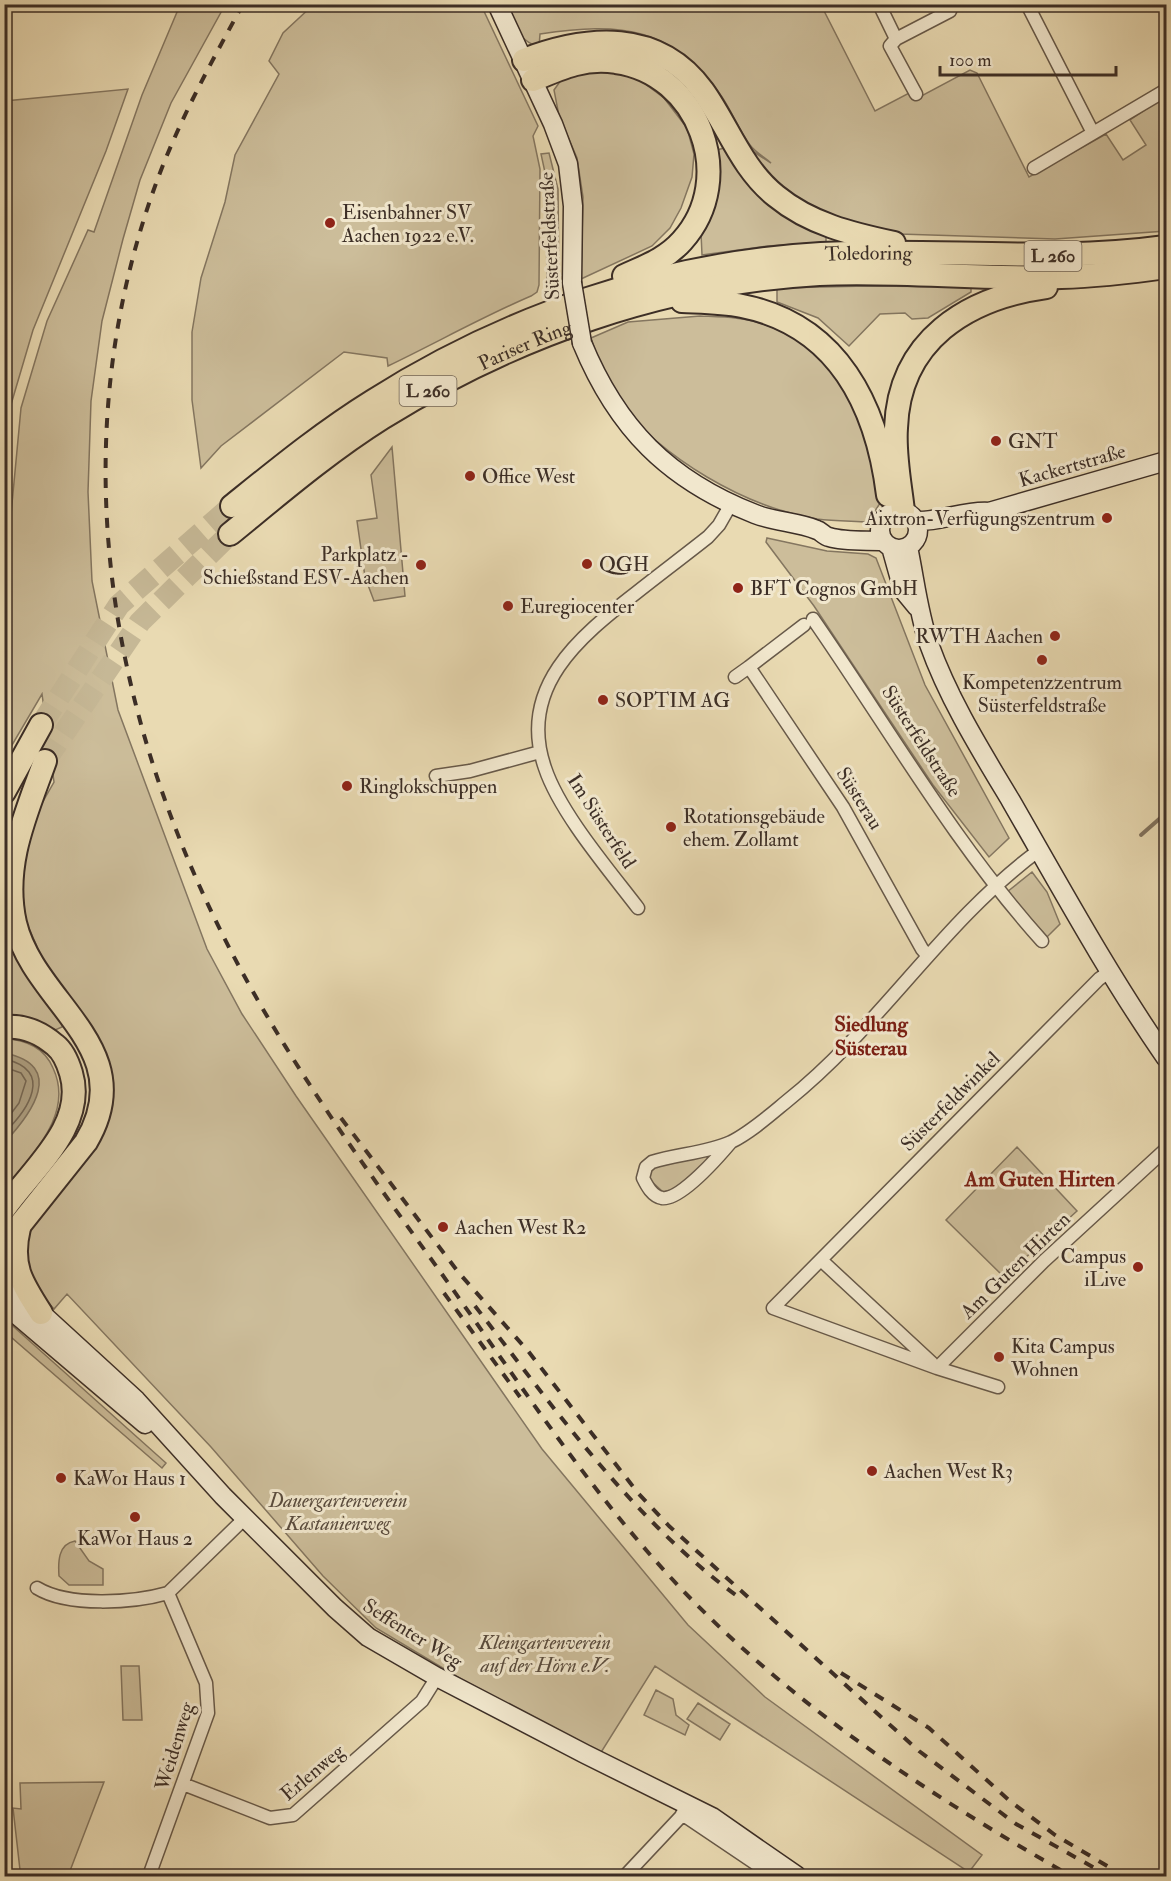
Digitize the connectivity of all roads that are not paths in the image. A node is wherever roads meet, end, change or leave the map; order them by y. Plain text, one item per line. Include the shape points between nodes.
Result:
1 (498, 4) edge
2 (879, 4) edge
3 (1027, 4) edge
4 (950, 11) dead end
5 (896, 39) junction
6 (529, 70) junction
7 (1167, 90) edge
8 (916, 94) dead end
9 (1093, 133) junction
10 (1034, 168) dead end
11 (1167, 247) edge
12 (939, 254) junction
13 (1167, 267) edge
14 (1118, 273) junction
15 (575, 293) junction
16 (654, 300) junction
17 (1167, 461) edge
18 (730, 504) junction
19 (232, 506) tunnel mouth
20 (898, 530) junction
21 (230, 534) tunnel mouth
22 (749, 667) junction
23 (735, 678) dead end
24 (540, 752) junction
25 (436, 776) dead end
26 (4, 782) edge
27 (4, 792) edge
28 (4, 840) edge
29 (1038, 851) junction
30 (995, 887) junction
31 (638, 909) dead end
32 (1042, 941) dead end
33 (928, 956) junction
34 (1109, 972) junction
35 (4, 1027) edge
36 (1167, 1058) edge
37 (731, 1142) junction
38 (1167, 1149) edge
39 (8, 1203) edge
40 (20, 1226) junction
41 (4, 1245) edge
42 (821, 1260) junction
43 (4, 1284) edge
44 (4, 1304) edge
45 (41, 1313) junction
46 (937, 1368) junction
47 (998, 1387) dead end
48 (172, 1441) junction
49 (245, 1518) junction
50 (37, 1588) dead end
51 (168, 1593) junction
52 (437, 1677) junction
53 (183, 1784) junction
54 (686, 1810) junction
55 (149, 1876) edge
56 (625, 1876) edge
57 (774, 1876) edge
58 (797, 1876) edge

1 - 6 street, Süsterfeldstraße
2 - 5 street
3 - 9 street
4 - 5 street
5 - 8 street via 890,46
6 - 12 highway via 582,42 616,42 651,51 693,79 743,160 763,184 789,205 844,231
6 - 15 street, Süsterfeldstraße via 563,148 571,180
6 - 15 highway via 587,61 644,69 682,97 700,125 707,151 706,193 697,218 682,241 654,263
7 - 9 street
9 - 10 street
11 - 12 highway, Toledoring / L 260 via 1049,257
12 - 15 highway, Toledoring / L 260 via 820,254 739,262
13 - 14 highway, Toledoring / L 260
14 - 16 highway, Toledoring / L 260 via 1059,277 819,274 740,282
14 - 20 highway via 991,299 973,306 940,330 919,356 899,402 895,437
15 - 18 street, Süsterfeldstraße, bridge via 582,343 600,384 626,424 678,472
15 - 19 highway, Pariser Ring / L 260 via 399,385 334,427
16 - 20 highway via 719,303 763,311 787,321 836,358 857,388 869,417
16 - 21 highway, Pariser Ring / L 260 via 543,336 431,389 338,448
17 - 20 street, Kackertstraße via 989,512 979,521
18 - 20 street, Süsterfeldstraße via 772,520 818,530 827,526
18 - 24 street, Im Süsterfeld via 708,537 579,639 545,692
20 - 29 street via 918,590 917,607 929,645 951,694
22 - 23 street
22 - 30 street, Süsterfeldstraße via 809,622
22 - 33 street, Süsterau via 843,807
24 - 25 street
24 - 31 street, Im Süsterfeld via 546,771 577,826
26 - 27 highway via 41,725
28 - 40 highway via 45,760 13,854 11,902 22,945 97,1056 102,1102 86,1142
29 - 30 street
29 - 34 street
30 - 32 street, Süsterfeldstraße
30 - 33 street
33 - 37 street via 820,1073
34 - 36 street
34 - 42 street, Süsterfeldwinkel
35 - 39 highway via 38,1032 58,1047 73,1081 74,1102 64,1130
37 - 37 street via 652,1162 643,1178 655,1195 674,1196
38 - 46 street, Am Guten Hirten via 1044,1261
40 - 41 highway
40 - 45 highway via 15,1260 19,1277
42 - 46 street
42 - 46 street, Süsterfeldwinkel via 773,1308
43 - 45 street, Seffenter Weg
44 - 48 street, Seffenter Weg via 149,1428
45 - 48 street, Seffenter Weg via 161,1424
46 - 47 street
48 - 49 street, Seffenter Weg
49 - 51 street
49 - 52 street, Seffenter Weg via 354,1626
50 - 51 street via 51,1597 70,1600 153,1598
51 - 53 street, Weidenweg via 201,1666 208,1698 203,1729
52 - 53 street, Erlenweg via 422,1701 398,1724 287,1817 270,1818
52 - 54 street, Seffenter Weg
53 - 55 street, Weidenweg
54 - 56 street
54 - 57 street, Seffenter Weg
54 - 58 street, Seffenter Weg via 754,1844

